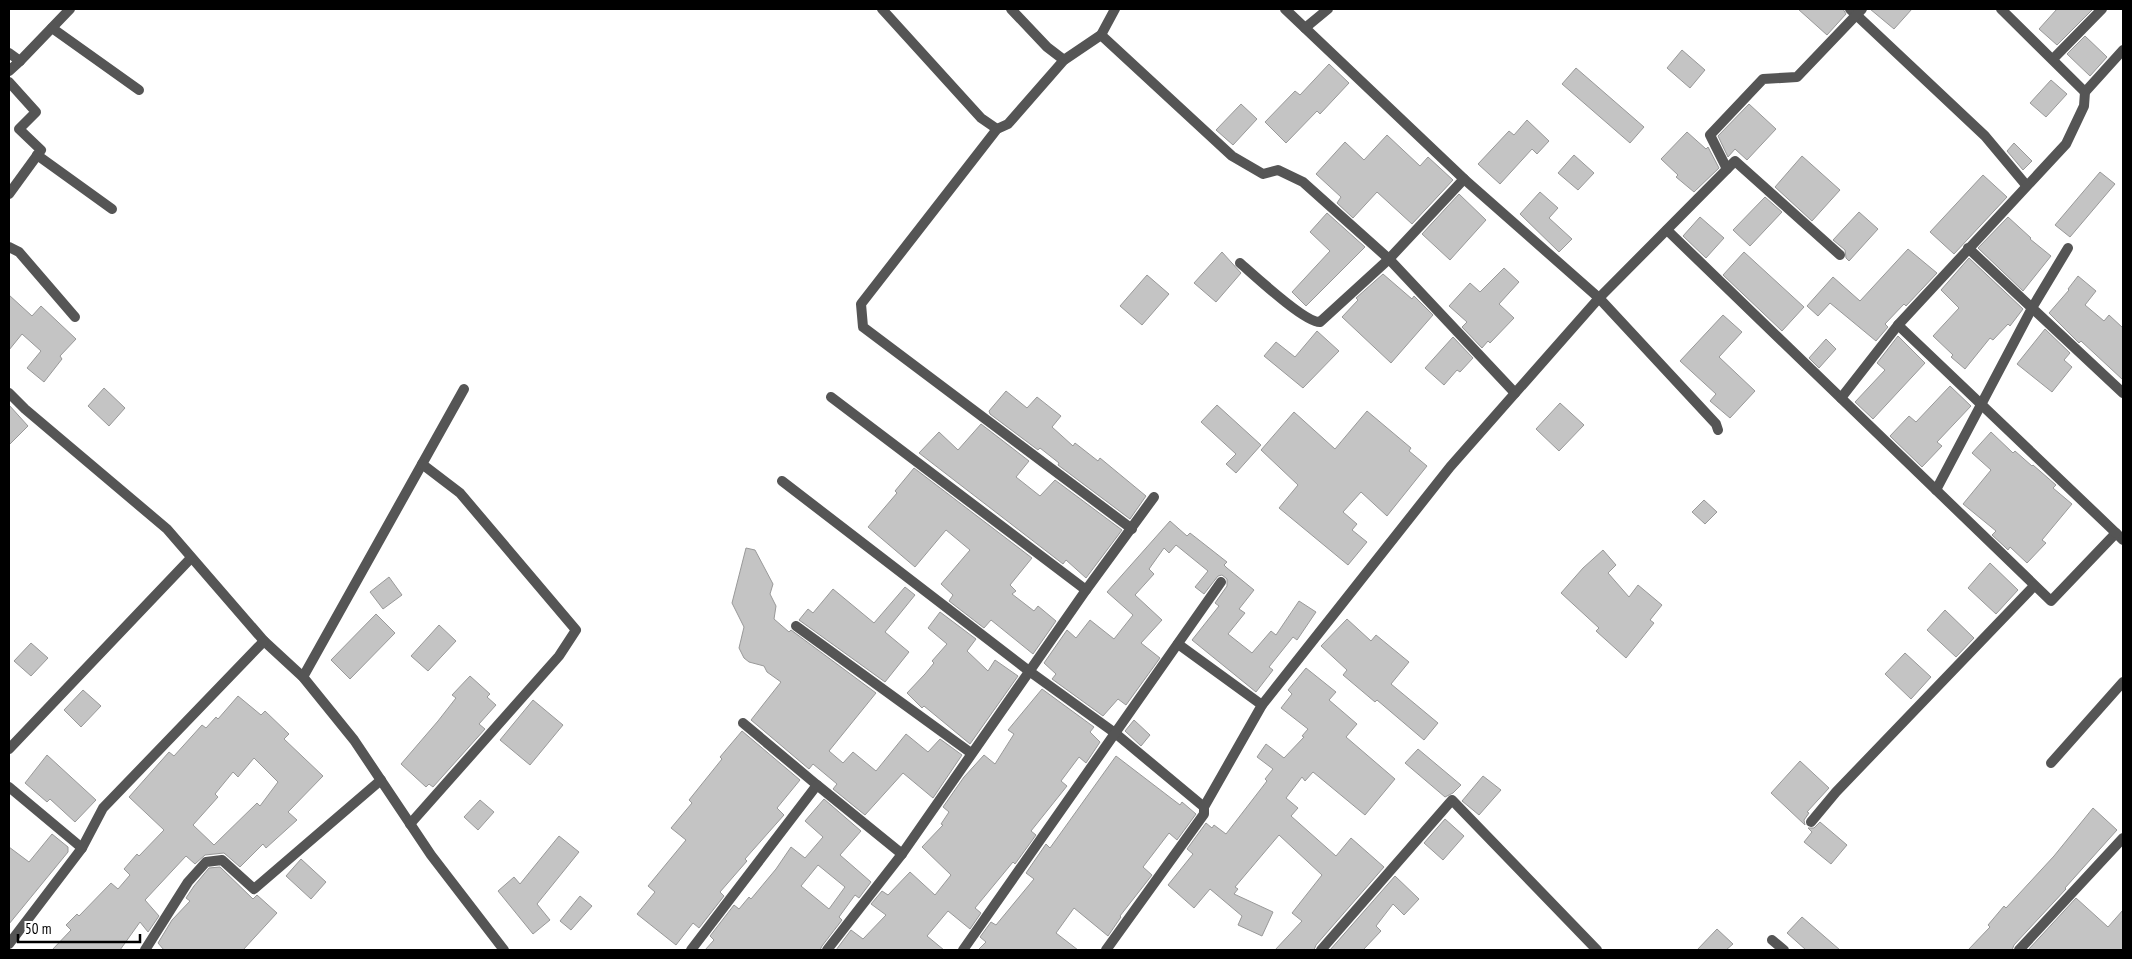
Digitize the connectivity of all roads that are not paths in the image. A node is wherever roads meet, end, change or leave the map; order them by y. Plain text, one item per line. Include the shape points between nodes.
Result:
1 (70, 9) edge
2 (882, 9) edge
3 (1011, 9) edge
4 (1115, 9) edge
5 (1285, 9) edge
6 (1328, 9) edge
7 (2001, 9) edge
8 (2102, 9) edge
9 (1856, 11) edge
10 (52, 28) junction
11 (1305, 28) junction
12 (1101, 35) junction
13 (2123, 50) edge
14 (9, 52) edge
15 (2053, 59) junction
16 (1064, 60) junction
17 (20, 61) junction
18 (9, 72) edge
19 (9, 82) edge
20 (139, 90) dead end
21 (2084, 92) junction
22 (996, 129) junction
23 (37, 155) junction
24 (1727, 169) junction
25 (1464, 179) junction
26 (2026, 185) junction
27 (9, 194) edge
28 (112, 209) dead end
29 (1667, 230) junction
30 (9, 247) edge
31 (1968, 248) junction
32 (2068, 248) dead end
33 (1840, 255) dead end
34 (1390, 259) junction
35 (1240, 263) dead end
36 (1599, 298) junction
37 (2032, 308) junction
38 (75, 317) dead end
39 (1898, 325) junction
40 (464, 389) dead end
41 (1515, 393) junction
42 (2123, 393) edge
43 (9, 394) edge
44 (831, 397) dead end
45 (1841, 398) junction
46 (1980, 404) junction
47 (1718, 430) dead end
48 (422, 464) junction
49 (782, 481) dead end
50 (1936, 490) junction
51 (1154, 497) dead end
52 (1132, 529) junction
53 (2120, 536) edge
54 (191, 558) junction
55 (1221, 582) dead end
56 (2034, 586) junction
57 (1086, 590) junction
58 (796, 626) dead end
59 (264, 641) junction
60 (1178, 644) junction
61 (1029, 671) junction
62 (303, 677) junction
63 (2123, 682) edge
64 (1262, 705) junction
65 (743, 723) dead end
66 (1115, 733) junction
67 (9, 749) edge
68 (971, 753) junction
69 (2051, 763) dead end
70 (381, 780) junction
71 (817, 785) junction
72 (9, 787) edge
73 (1204, 807) junction
74 (1811, 822) dead end
75 (410, 824) junction
76 (2123, 838) edge
77 (82, 848) junction
78 (902, 854) junction
79 (1772, 940) dead end
80 (9, 944) edge
81 (144, 950) edge
82 (504, 950) edge
83 (691, 950) edge
84 (827, 950) edge
85 (963, 950) edge
86 (1106, 950) edge
87 (1321, 950) edge
88 (1597, 950) edge
89 (1784, 950) edge
90 (2019, 950) edge

1 - 10 street
2 - 22 street via 981,118
3 - 16 street
4 - 12 street
5 - 11 street
6 - 11 street
7 - 15 street
8 - 15 street
9 - 24 street via 1797,77 1763,79 1710,135
9 - 26 street via 1985,136
10 - 17 street
10 - 20 street
11 - 25 street
12 - 16 street
12 - 34 street via 1232,156 1264,174 1278,170 1302,182
13 - 21 street
14 - 17 street
15 - 21 street
16 - 22 street via 1008,124
17 - 18 street
19 - 23 street via 36,112 19,129 41,150
21 - 26 street via 2084,106 2066,144
22 - 52 street via 861,304 863,327
23 - 27 street
23 - 28 street
24 - 29 street
24 - 33 street via 1735,161
25 - 34 street
25 - 36 street
26 - 31 street
29 - 36 street
29 - 45 street
30 - 38 street via 19,252
31 - 37 street
31 - 39 street
32 - 37 street
34 - 35 street via 1320,322 1300,314
34 - 41 street
36 - 41 street
36 - 47 street via 1716,424
37 - 42 street
37 - 46 street
39 - 45 street
39 - 46 street
40 - 48 street
41 - 64 street via 1450,467
43 - 54 street via 166,530
44 - 57 street
45 - 50 street
46 - 50 street
46 - 53 street
48 - 62 street
48 - 75 street via 460,493 576,630 559,656
49 - 61 street
50 - 56 street
51 - 52 street
52 - 57 street
53 - 56 street via 2051,601
54 - 59 street
54 - 67 street
55 - 60 street
56 - 74 street
57 - 61 street
58 - 68 street
59 - 62 street
59 - 77 street via 103,808
60 - 64 street
60 - 66 street
61 - 66 street
61 - 68 street
62 - 70 street via 354,740
63 - 69 street
64 - 73 street
65 - 71 street
66 - 73 street
66 - 85 street
68 - 78 street
70 - 75 street
70 - 81 street via 254,889 222,860 206,862 188,882
71 - 78 street
71 - 83 street
72 - 77 street
73 - 86 street via 1204,814
75 - 82 street via 430,855
76 - 90 street
77 - 80 street
78 - 84 street
79 - 89 street
87 - 88 street via 1452,800

